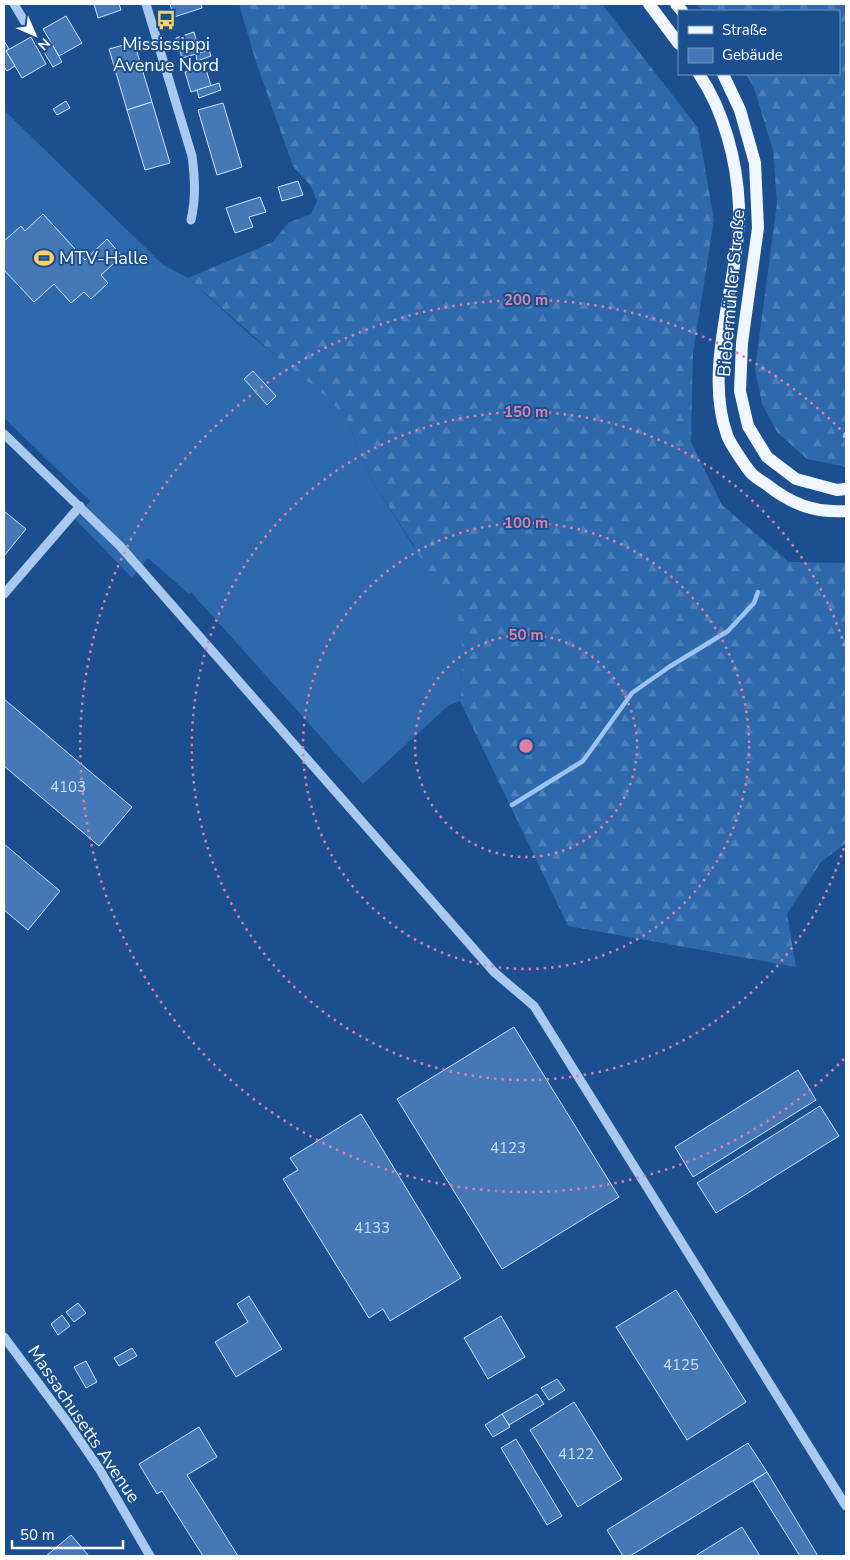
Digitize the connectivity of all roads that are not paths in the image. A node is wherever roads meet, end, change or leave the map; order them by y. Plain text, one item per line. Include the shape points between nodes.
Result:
1 (14, 4) edge
2 (146, 4) edge
3 (649, 4) edge
4 (26, 24) dead end
5 (678, 43) edge
6 (700, 75) edge
7 (722, 75) edge
8 (191, 220) dead end
9 (4, 434) edge
10 (846, 489) edge
11 (80, 506) junction
12 (846, 511) edge
13 (4, 594) edge
14 (4, 1337) edge
15 (846, 1506) edge
16 (150, 1556) edge

1 - 4 street
2 - 8 street via 192,156 195,195
3 - 5 main road
6 - 12 main road via 728,137 735,165 739,207 719,364 719,400 727,436 751,472 784,498 807,507
7 - 10 main road, Biebermühler Straße via 740,110 755,162 758,228 742,344 740,391 748,426 768,458 796,479 837,490
9 - 11 street
11 - 13 street
11 - 15 street via 120,546 494,972 534,1006
14 - 16 street, Massachusetts Avenue via 100,1470

